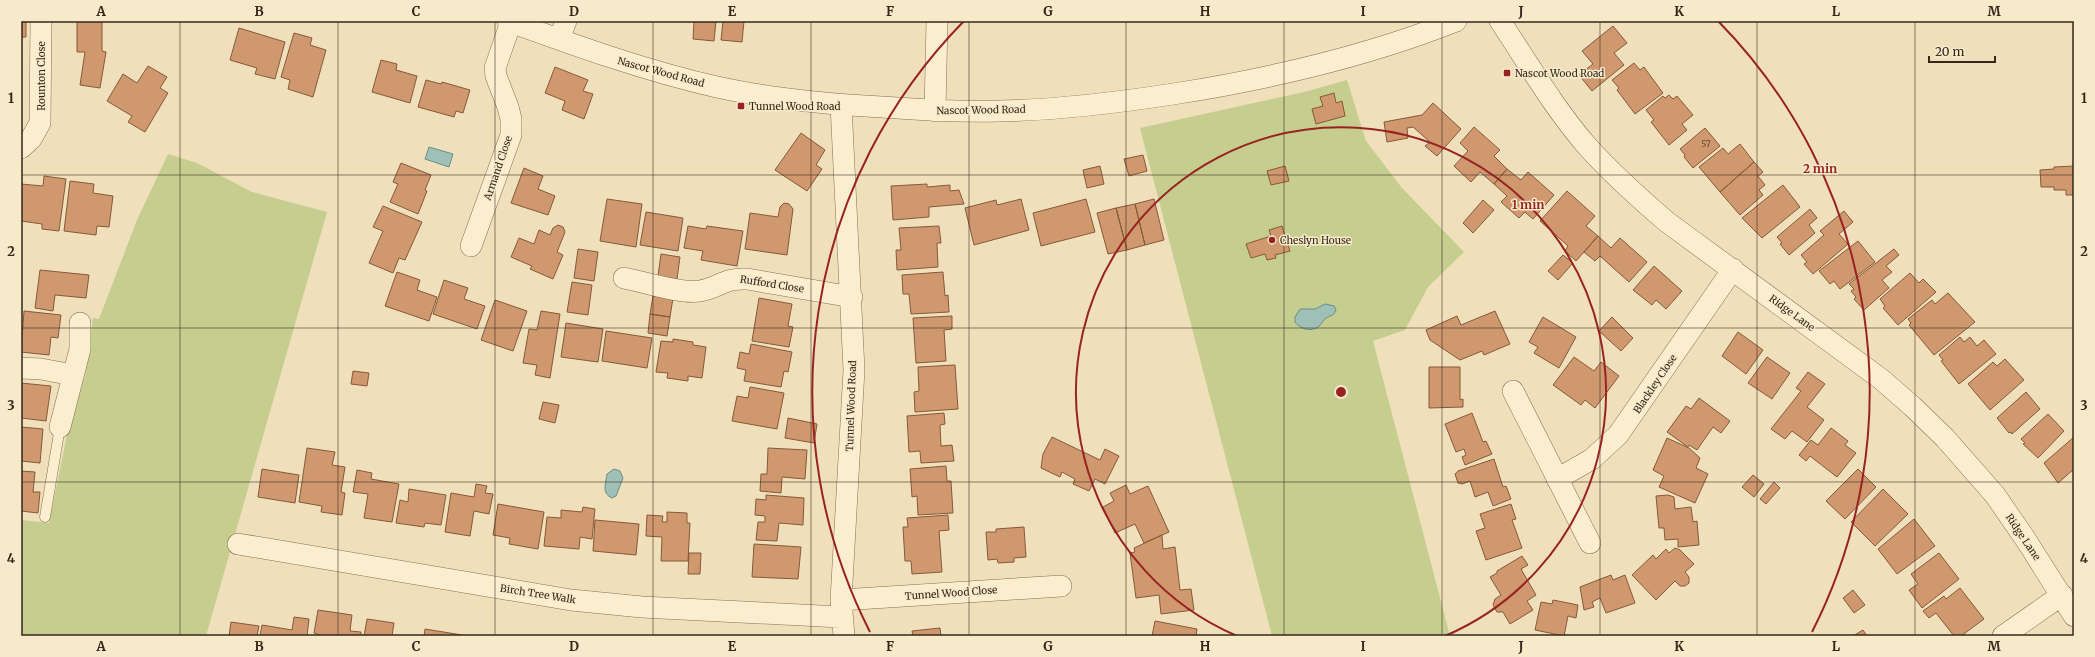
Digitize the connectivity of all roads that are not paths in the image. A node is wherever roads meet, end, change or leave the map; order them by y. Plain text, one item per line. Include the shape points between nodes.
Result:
1 (41, 21) edge
2 (937, 21) edge
3 (1456, 21) edge
4 (1500, 21) edge
5 (510, 22) edge
6 (562, 30) edge
7 (841, 105) junction
8 (934, 111) junction
9 (21, 148) edge
10 (471, 246) dead end
11 (1733, 269) junction
12 (624, 278) dead end
13 (852, 297) junction
14 (80, 322) dead end
15 (21, 368) edge
16 (73, 375) junction
17 (1513, 391) dead end
18 (60, 427) joint
19 (1557, 479) junction
20 (45, 516) dead end
21 (238, 544) dead end
22 (1590, 544) dead end
23 (1061, 586) dead end
24 (2062, 595) junction
25 (2074, 616) edge
26 (842, 618) edge
27 (2003, 636) edge

1 - 9 street, Rounton Close via 40,123 34,135
2 - 8 street
3 - 8 street, Nascot Wood Road via 1360,53 1224,86 1067,108
4 - 11 street, Ridge Lane via 1587,146 1635,195 1667,222
5 - 6 street, Nascot Wood Road
5 - 10 street, Armand Close via 494,68 508,107 511,135
6 - 7 street, Nascot Wood Road via 614,59 720,87
7 - 8 street, Nascot Wood Road
7 - 13 street, Tunnel Wood Road
11 - 19 street, Blackley Close via 1618,435 1592,459
11 - 24 street, Ridge Lane via 1881,378 1940,433 1995,495
12 - 13 street, Rufford Close via 690,291 713,287 733,278 747,279
13 - 26 street, Tunnel Wood Road via 854,377
14 - 16 street via 80,349
15 - 16 street
16 - 18 street
17 - 19 street
18 - 20 lane
19 - 22 street
21 - 26 street, Birch Tree Walk via 571,600 642,607
23 - 26 street, Tunnel Wood Close
24 - 25 street, Ridge Lane
24 - 27 street

